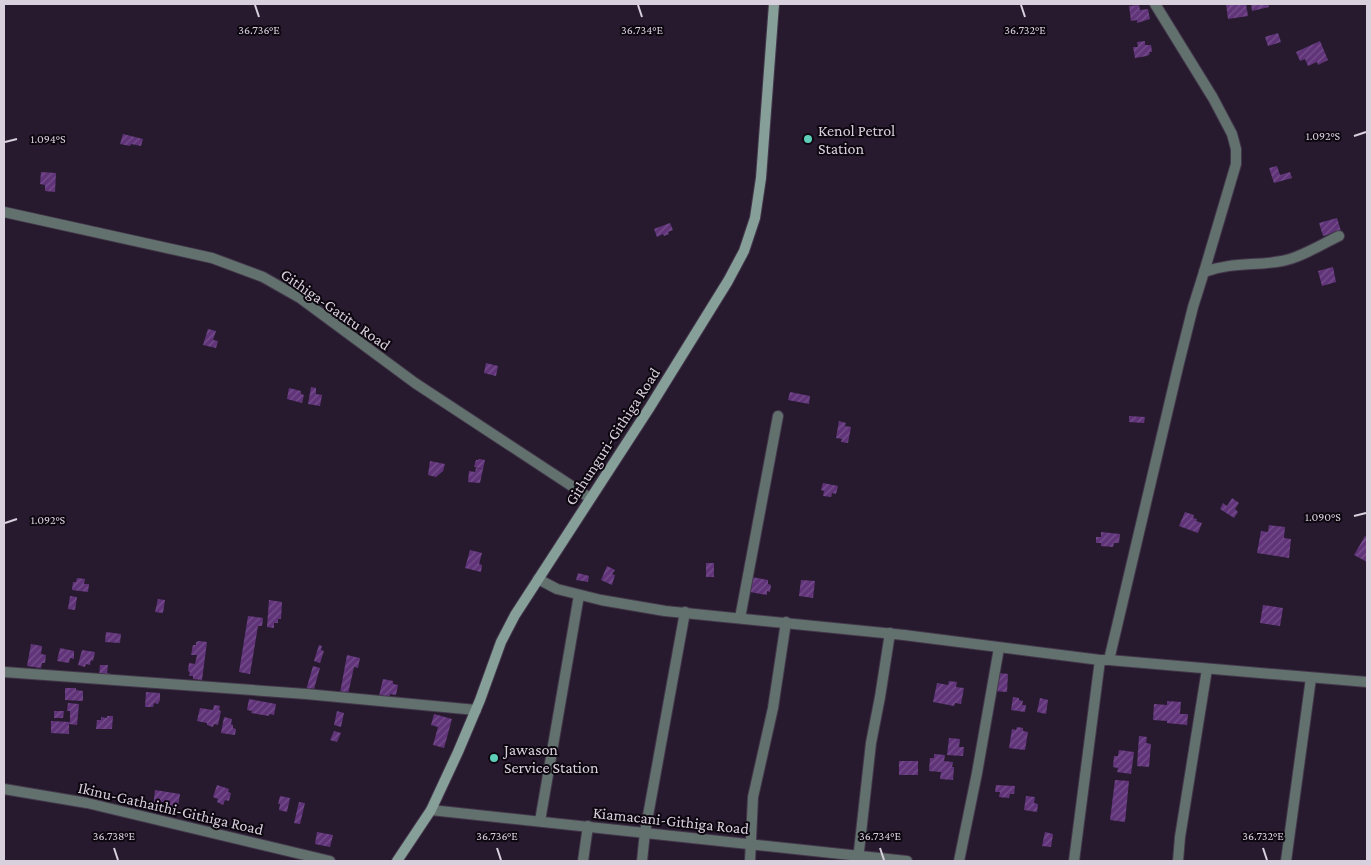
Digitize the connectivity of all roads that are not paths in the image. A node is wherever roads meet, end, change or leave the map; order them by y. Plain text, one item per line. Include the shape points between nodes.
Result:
1 (774, 4) edge
2 (1155, 4) edge
3 (4, 212) edge
4 (1339, 236) dead end
5 (1204, 272) junction
6 (778, 416) dead end
7 (590, 498) junction
8 (538, 579) junction
9 (579, 595) junction
10 (685, 612) junction
11 (740, 618) junction
12 (786, 622) junction
13 (890, 633) junction
14 (999, 648) junction
15 (1105, 660) junction
16 (1207, 669) junction
17 (4, 672) edge
18 (1311, 678) junction
19 (1367, 682) edge
20 (476, 710) junction
21 (4, 789) edge
22 (431, 810) junction
23 (540, 821) junction
24 (588, 826) junction
25 (645, 832) junction
26 (752, 844) junction
27 (858, 858) edge
28 (330, 861) edge
29 (397, 861) edge
30 (582, 861) edge
31 (642, 861) edge
32 (750, 861) edge
33 (907, 861) edge
34 (959, 861) edge
35 (1074, 861) edge
36 (1178, 861) edge
37 (1286, 861) edge

1 - 7 street, Githunguri-Githiga Road via 761,178 755,218 744,251 670,375
2 - 5 street via 1213,98 1232,134 1236,149 1236,164
3 - 7 street, Githiga-Gatitu Road via 212,258 263,277 300,298 415,383
4 - 5 street via 1284,261 1232,264
5 - 15 street
6 - 11 street
7 - 8 street, Githunguri-Githiga Road
8 - 9 street
8 - 20 street, Githunguri-Githiga Road via 501,642
9 - 10 street
9 - 23 street
10 - 11 street
10 - 25 street
11 - 12 street
12 - 13 street
12 - 26 street via 773,708 753,797
13 - 14 street
13 - 27 street via 871,743
14 - 15 street
14 - 34 street
15 - 16 street
15 - 35 street
16 - 18 street
16 - 36 street
17 - 20 street
18 - 19 street
18 - 37 street
20 - 22 street, Githunguri-Githiga Road
21 - 28 street, Ikinu-Gathaithi-Githiga Road via 88,803
22 - 23 street, Kiamacani-Githiga Road
22 - 29 street, Githunguri-Githiga Road
23 - 24 street, Kiamacani-Githiga Road
24 - 25 street, Kiamacani-Githiga Road
24 - 30 street
25 - 26 street, Kiamacani-Githiga Road
25 - 31 street
26 - 27 street, Kiamacani-Githiga Road
26 - 32 street
27 - 33 street, Kiamacani-Githiga Road

